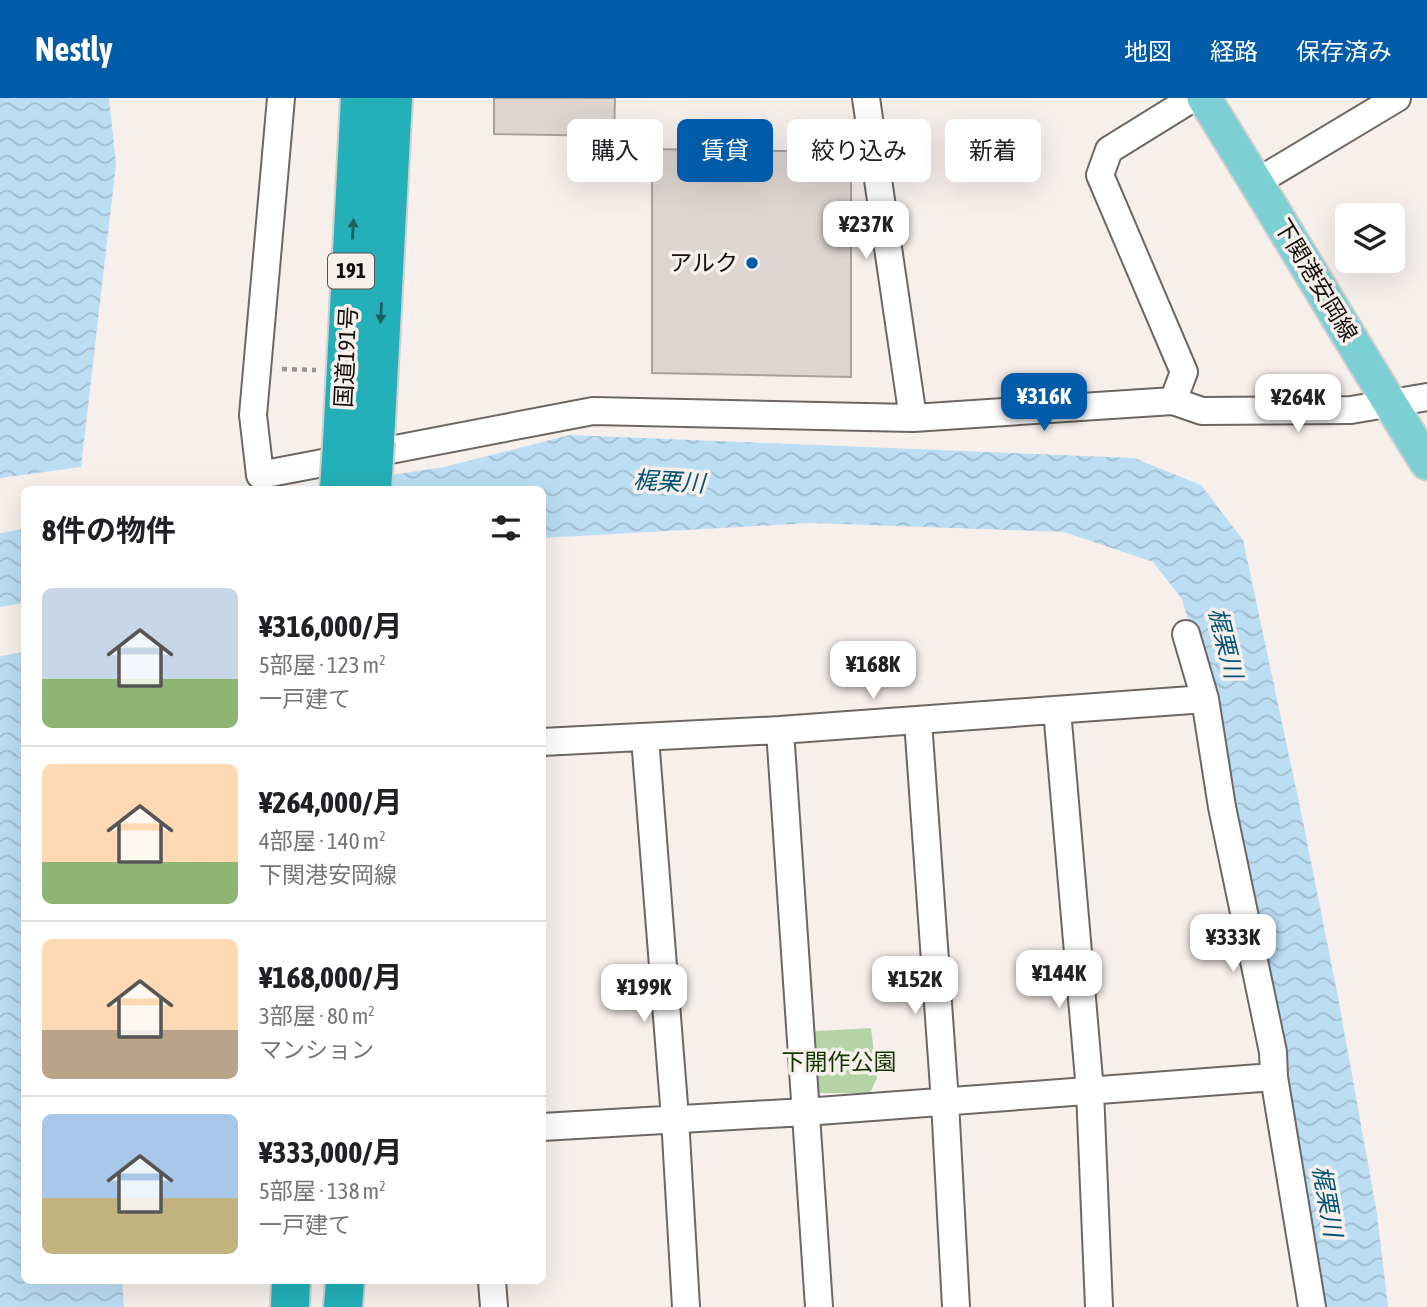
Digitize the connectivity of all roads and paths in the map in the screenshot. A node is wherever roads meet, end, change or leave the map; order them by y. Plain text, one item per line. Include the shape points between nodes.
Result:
1 (282, 98) edge
2 (360, 98) edge
3 (393, 98) edge
4 (866, 98) edge
5 (1193, 98) edge
6 (1204, 98) edge
7 (1397, 98) edge
8 (1257, 182) junction
9 (257, 368) junction
10 (323, 370) dead end
11 (1427, 397) edge
12 (1173, 401) junction
13 (1389, 402) junction
14 (913, 418) junction
15 (358, 442) junction
16 (1427, 463) edge
17 (341, 486) edge
18 (371, 486) edge
19 (1186, 634) dead end
20 (1205, 699) junction
21 (1058, 710) junction
22 (918, 721) junction
23 (780, 730) junction
24 (645, 738) junction
25 (546, 742) edge
26 (1274, 1077) junction
27 (1090, 1091) junction
28 (945, 1102) junction
29 (805, 1112) junction
30 (675, 1118) junction
31 (546, 1127) edge
32 (291, 1284) edge
33 (345, 1284) edge
34 (492, 1284) edge
35 (290, 1307) edge
36 (343, 1307) edge
37 (494, 1307) edge
38 (686, 1307) edge
39 (819, 1307) edge
40 (956, 1307) edge
41 (1099, 1307) edge
42 (1312, 1307) edge

1 - 9 street
15 -> 2 highway, 国道191号 / 191
3 -> 15 highway, 国道191号 / 191
4 - 14 street
5 - 12 street via 1109,150 1100,175 1184,372
6 - 8 main road, 下関港安岡線
7 - 8 street
8 - 13 main road, 下関港安岡線
9 - 10 path
9 - 14 street via 253,415 260,475 593,411
11 - 13 street
12 - 13 street via 1202,411 1352,410
12 - 14 street
13 - 16 main road, 下関港安岡線
15 - 17 highway, 国道191号 / 191, bridge
15 - 18 highway, 国道191号 / 191, bridge
19 - 20 street
20 - 21 street
20 - 26 street via 1222,807 1273,1052
21 - 22 street
21 - 27 street
22 - 23 street
22 - 28 street
23 - 24 street
23 - 29 street
24 - 25 street
24 - 30 street
26 - 27 street
26 - 42 street
27 - 28 street
27 - 41 street
28 - 29 street
28 - 40 street
29 - 30 street
29 - 39 street
30 - 31 street
30 - 38 street
32 - 35 highway
33 - 36 highway
34 - 37 street

